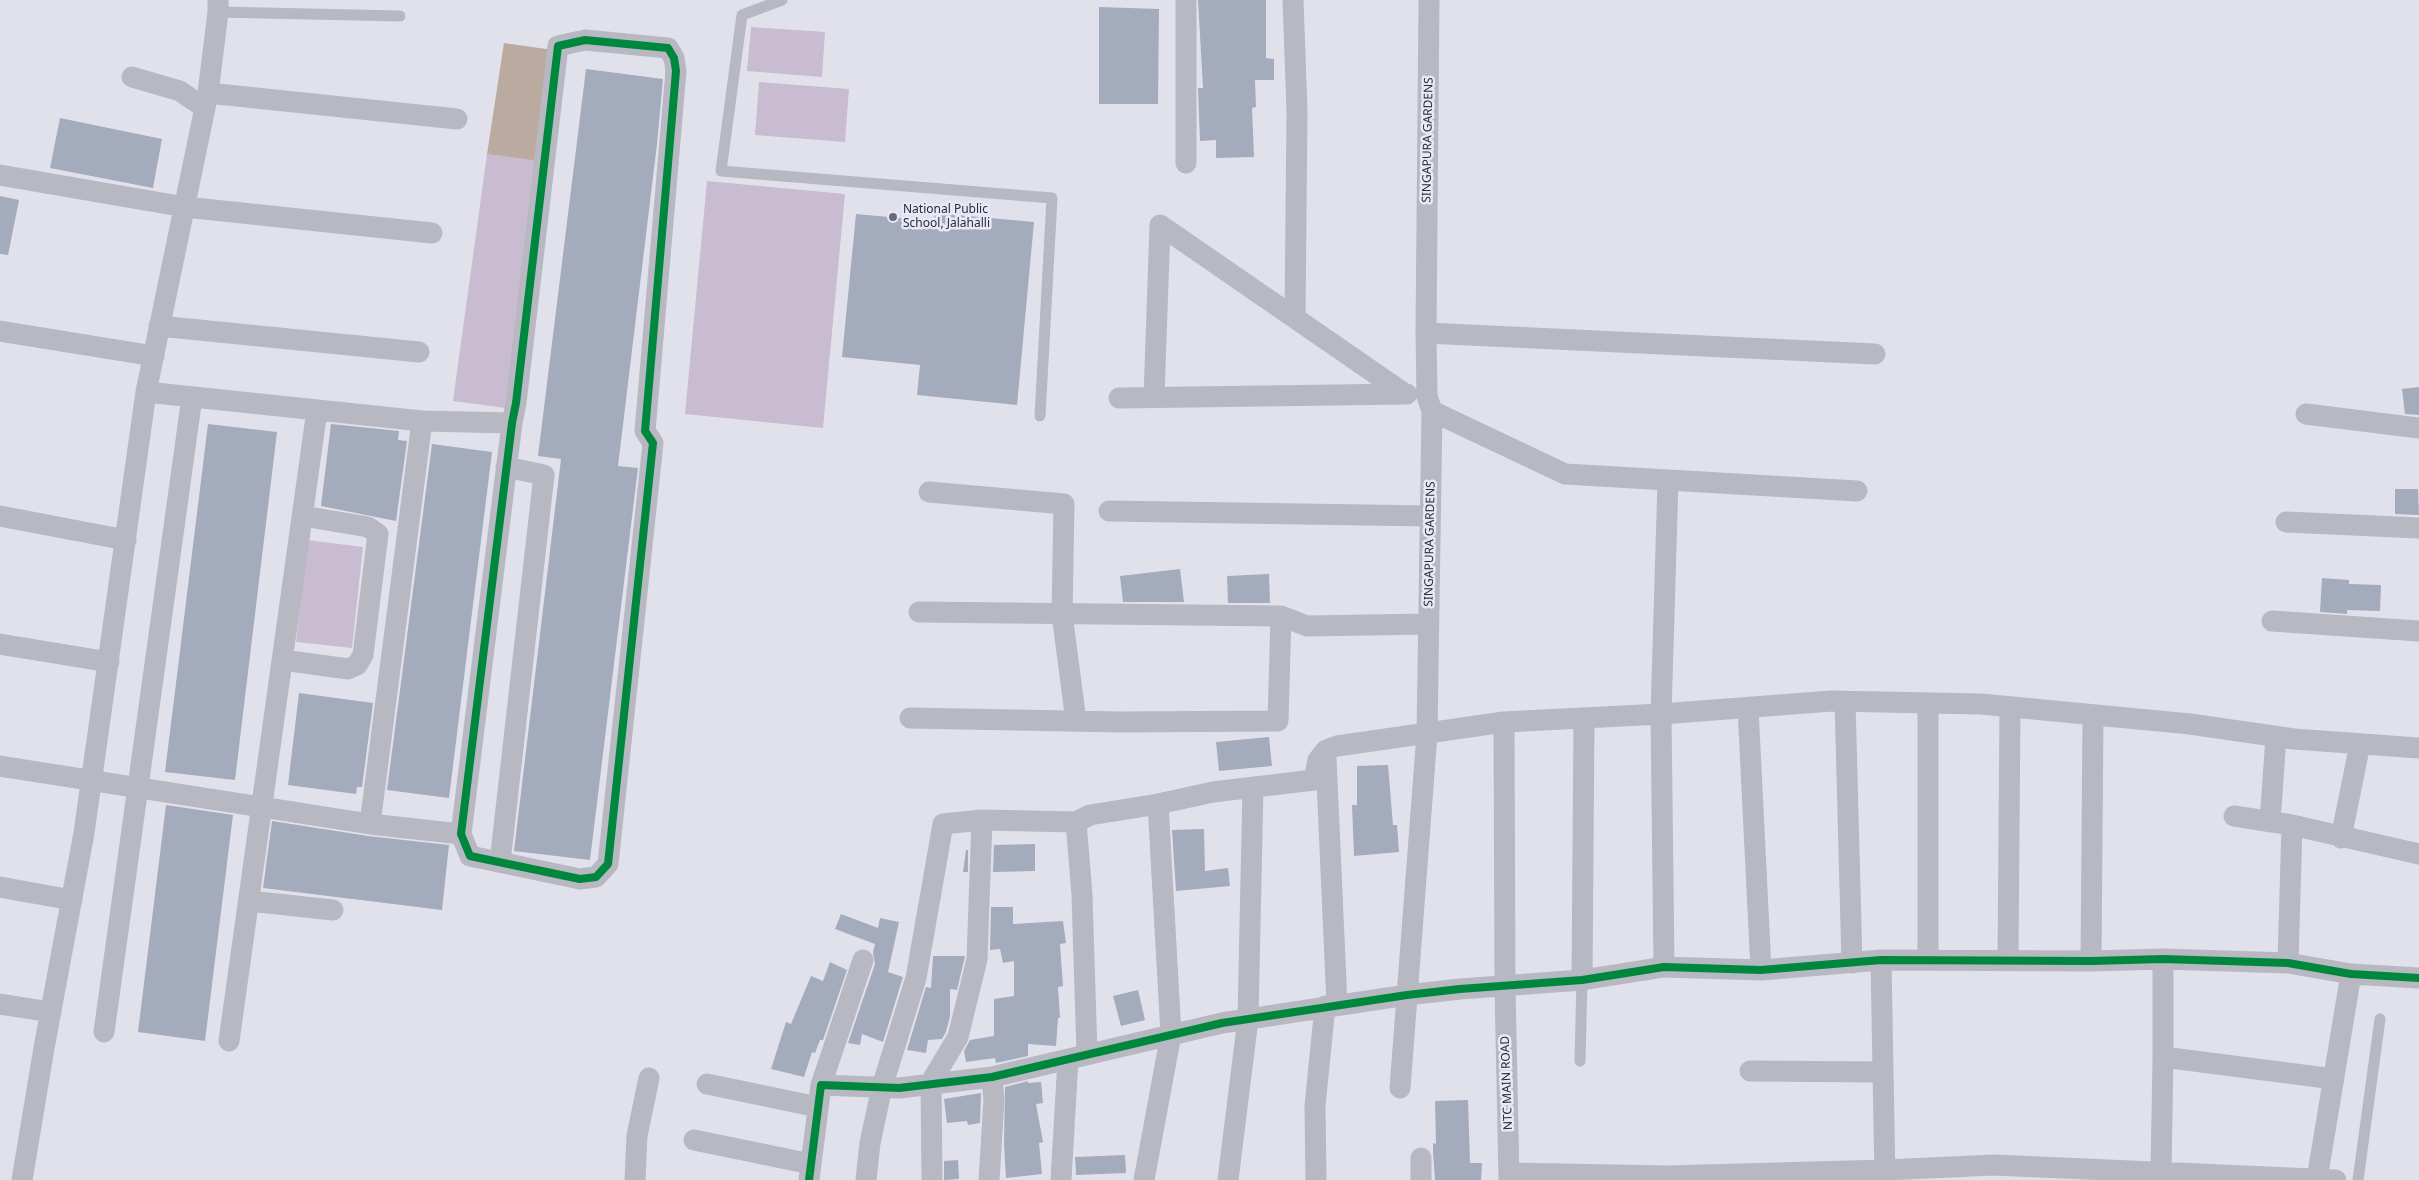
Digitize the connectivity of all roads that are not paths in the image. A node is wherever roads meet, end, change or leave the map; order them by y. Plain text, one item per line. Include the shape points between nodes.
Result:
1 (782, 0) edge
2 (1186, 0) edge
3 (1293, 0) edge
4 (1429, 0) edge
5 (218, 6) edge
6 (400, 16) dead end
7 (132, 77) dead end
8 (206, 100) junction
9 (457, 119) dead end
10 (1186, 163) dead end
11 (0, 175) edge
12 (185, 207) junction
13 (432, 233) dead end
14 (1294, 318) junction
15 (159, 326) junction
16 (0, 331) edge
17 (1426, 333) junction
18 (419, 352) dead end
19 (1875, 354) dead end
20 (154, 356) junction
21 (146, 392) junction
22 (1405, 394) junction
23 (192, 397) junction
24 (1154, 397) junction
25 (1119, 398) dead end
26 (1430, 403) junction
27 (317, 410) junction
28 (2306, 414) dead end
29 (1040, 416) dead end
30 (422, 421) junction
31 (512, 423) junction
32 (2419, 428) edge
33 (506, 467) junction
34 (1668, 481) junction
35 (1857, 491) dead end
36 (928, 492) dead end
37 (1109, 511) dead end
38 (0, 516) edge
39 (303, 516) junction
40 (1430, 516) junction
41 (2286, 522) dead end
42 (2419, 528) edge
43 (126, 540) junction
44 (919, 612) dead end
45 (1062, 614) junction
46 (1281, 616) junction
47 (2272, 621) dead end
48 (1428, 624) junction
49 (2419, 631) edge
50 (0, 644) edge
51 (283, 660) junction
52 (109, 662) junction
53 (1845, 701) junction
54 (1928, 703) junction
55 (2010, 707) junction
56 (1748, 708) junction
57 (1662, 714) junction
58 (2093, 716) junction
59 (910, 718) dead end
60 (1584, 718) junction
61 (1076, 721) junction
62 (1504, 722) junction
63 (1426, 734) junction
64 (2276, 737) junction
65 (2360, 744) junction
66 (2419, 748) edge
67 (1326, 750) junction
68 (0, 766) edge
69 (92, 780) junction
70 (1253, 787) junction
71 (139, 788) junction
72 (1158, 804) junction
73 (263, 807) junction
74 (2234, 816) dead end
75 (982, 820) junction
76 (1076, 822) junction
77 (2270, 822) junction
78 (370, 824) junction
79 (2292, 825) junction
80 (460, 834) junction
81 (2341, 838) junction
82 (2419, 854) edge
83 (500, 862) junction
84 (0, 887) edge
85 (72, 900) junction
86 (250, 901) junction
87 (332, 910) dead end
88 (2164, 959) junction
89 (863, 960) dead end
90 (1881, 960) junction
91 (1928, 960) junction
92 (2008, 961) junction
93 (2091, 961) junction
94 (1852, 963) junction
95 (2288, 963) junction
96 (1664, 967) junction
97 (1761, 970) junction
98 (2351, 974) junction
99 (2419, 978) edge
100 (1582, 980) junction
101 (1505, 986) junction
102 (1407, 995) junction
103 (0, 1004) edge
104 (1331, 1006) junction
105 (51, 1012) junction
106 (1248, 1019) junction
107 (2380, 1019) dead end
108 (104, 1032) dead end
109 (1171, 1034) junction
110 (229, 1040) dead end
111 (1077, 1056) junction
112 (2163, 1057) junction
113 (1580, 1061) dead end
114 (1750, 1072) dead end
115 (1881, 1072) junction
116 (992, 1077) junction
117 (649, 1078) dead end
118 (2334, 1079) junction
119 (931, 1082) junction
120 (707, 1084) dead end
121 (821, 1085) junction
122 (882, 1087) junction
123 (1400, 1088) dead end
124 (818, 1107) junction
125 (694, 1140) dead end
126 (1421, 1158) dead end
127 (810, 1172) edge
128 (1994, 1172) edge
129 (2161, 1172) junction
130 (1885, 1175) edge
131 (1509, 1177) edge
132 (22, 1180) edge
133 (635, 1180) edge
134 (866, 1180) edge
135 (932, 1180) edge
136 (989, 1180) edge
137 (1061, 1180) edge
138 (1144, 1180) edge
139 (1228, 1180) edge
140 (1316, 1180) edge
141 (1421, 1180) edge
142 (2327, 1180) edge
143 (2358, 1180) edge

1 - 29 lane via 742,15 721,171 1052,198
2 - 10 street
3 - 14 street via 1297,111
4 - 17 street, SINGAPURA GARDENS
5 - 6 lane
5 - 8 street
7 - 8 street
8 - 9 street
8 - 12 street
11 - 12 street
12 - 13 street
12 - 15 street
14 - 22 street
14 - 24 street via 1160,225
15 - 18 street
15 - 20 street
16 - 20 street
17 - 19 street
17 - 26 street, SINGAPURA GARDENS
20 - 21 street
21 - 23 street
21 - 43 street
22 - 24 street
22 - 26 street
23 - 27 street
23 - 71 street
24 - 25 street
26 - 34 street via 1565,474
26 - 40 street, SINGAPURA GARDENS
27 - 30 street
27 - 39 street
28 - 32 street
30 - 31 street
30 - 78 street
31 - 33 street
31 - 83 street via 558,46 585,40 668,48 676,71 645,431 654,444 608,864 596,877 580,879
33 - 80 street
33 - 83 street via 544,475
34 - 35 street
34 - 57 street
36 - 45 street via 1064,504
37 - 40 street
38 - 43 street
39 - 51 street
39 - 51 street via 368,527 378,534 363,655 357,665 348,668
40 - 48 street, SINGAPURA GARDENS
41 - 42 street
43 - 52 street
44 - 45 street
45 - 46 street
45 - 61 street
46 - 48 street via 1307,626
46 - 61 street via 1278,721
47 - 49 street
48 - 63 street, SINGAPURA GARDENS
50 - 52 street
51 - 73 street
52 - 69 street
53 - 54 street
53 - 56 street
53 - 94 street
54 - 55 street
54 - 91 street
55 - 58 street
55 - 92 street
56 - 57 street
56 - 97 street
57 - 60 street
57 - 96 street
58 - 64 street via 2190,724
58 - 93 street
59 - 61 street
60 - 62 street
60 - 100 street
62 - 63 street
62 - 101 street, NTC MAIN ROAD
63 - 67 street
63 - 102 street, SINGAPURA GARDENS
64 - 65 street
64 - 77 street
65 - 66 street
65 - 81 street
67 - 70 street via 1318,760 1314,780
67 - 104 street
68 - 69 street
69 - 71 street
69 - 85 street
70 - 72 street
70 - 106 street
71 - 73 street
71 - 108 street
72 - 76 street via 1090,815
72 - 109 street
73 - 78 street
73 - 86 street
74 - 77 street
75 - 76 street
75 - 119 street via 977,959 958,1037
75 - 122 street via 943,824 916,978
76 - 111 street via 1082,895
77 - 79 street
78 - 80 street
79 - 81 street
79 - 95 street
80 - 83 street via 470,856
81 - 82 street
84 - 85 street
85 - 105 street
86 - 87 street
86 - 110 street
88 - 93 street
88 - 95 street
88 - 112 street
89 - 121 street
90 - 91 street
90 - 94 street
90 - 115 street
91 - 92 street
92 - 93 street
94 - 97 street
95 - 98 street
96 - 97 street
96 - 100 street
98 - 99 street
98 - 118 street
100 - 101 street
100 - 113 lane
101 - 102 street
101 - 131 street, NTC MAIN ROAD
102 - 104 street
102 - 123 street, SINGAPURA GARDENS
103 - 105 street
104 - 106 street
104 - 140 street via 1315,1106
105 - 132 street
106 - 109 street
106 - 139 street
107 - 143 lane
109 - 111 street
109 - 138 street
111 - 116 street
111 - 137 street
112 - 118 street
112 - 129 street
114 - 115 street
115 - 130 street
116 - 119 street
116 - 136 street via 994,1100
117 - 133 street via 638,1136
118 - 142 street
119 - 122 street via 899,1088
119 - 135 street
120 - 124 street
121 - 122 street
121 - 124 street
122 - 134 street
124 - 127 street
125 - 127 street
126 - 141 street
128 - 129 street
128 - 130 street
129 - 142 street
130 - 131 street

